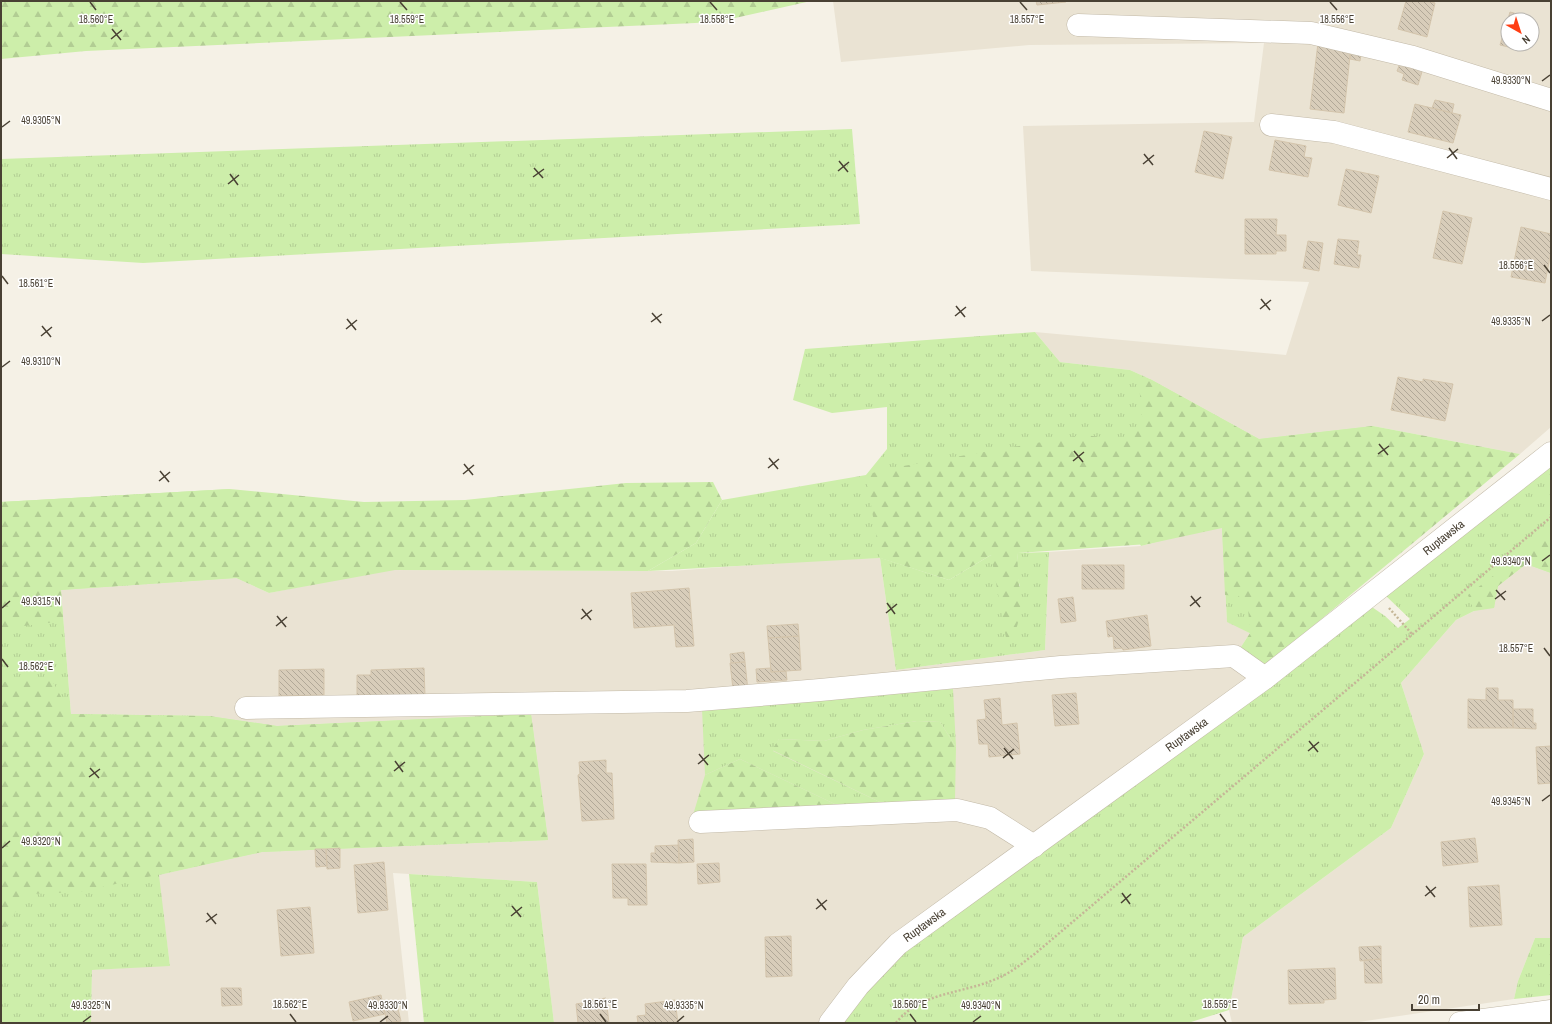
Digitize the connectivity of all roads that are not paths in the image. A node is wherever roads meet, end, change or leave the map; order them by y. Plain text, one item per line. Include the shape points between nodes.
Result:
1 (1078, 25) dead end
2 (1551, 100) edge
3 (1271, 125) dead end
4 (1551, 189) edge
5 (1551, 453) edge
6 (1265, 678) junction
7 (246, 708) dead end
8 (700, 822) dead end
9 (1034, 846) junction
10 (1551, 1011) edge
11 (830, 1023) edge
12 (1460, 1023) edge

1 - 2 street via 1311,33 1413,56
3 - 4 street via 1334,132
5 - 6 street, Ruptawska
6 - 7 street via 1234,656 1061,667 687,701
6 - 9 street, Ruptawska
8 - 9 street via 957,810 990,818
9 - 11 street, Ruptawska via 898,944 862,981
10 - 12 street

